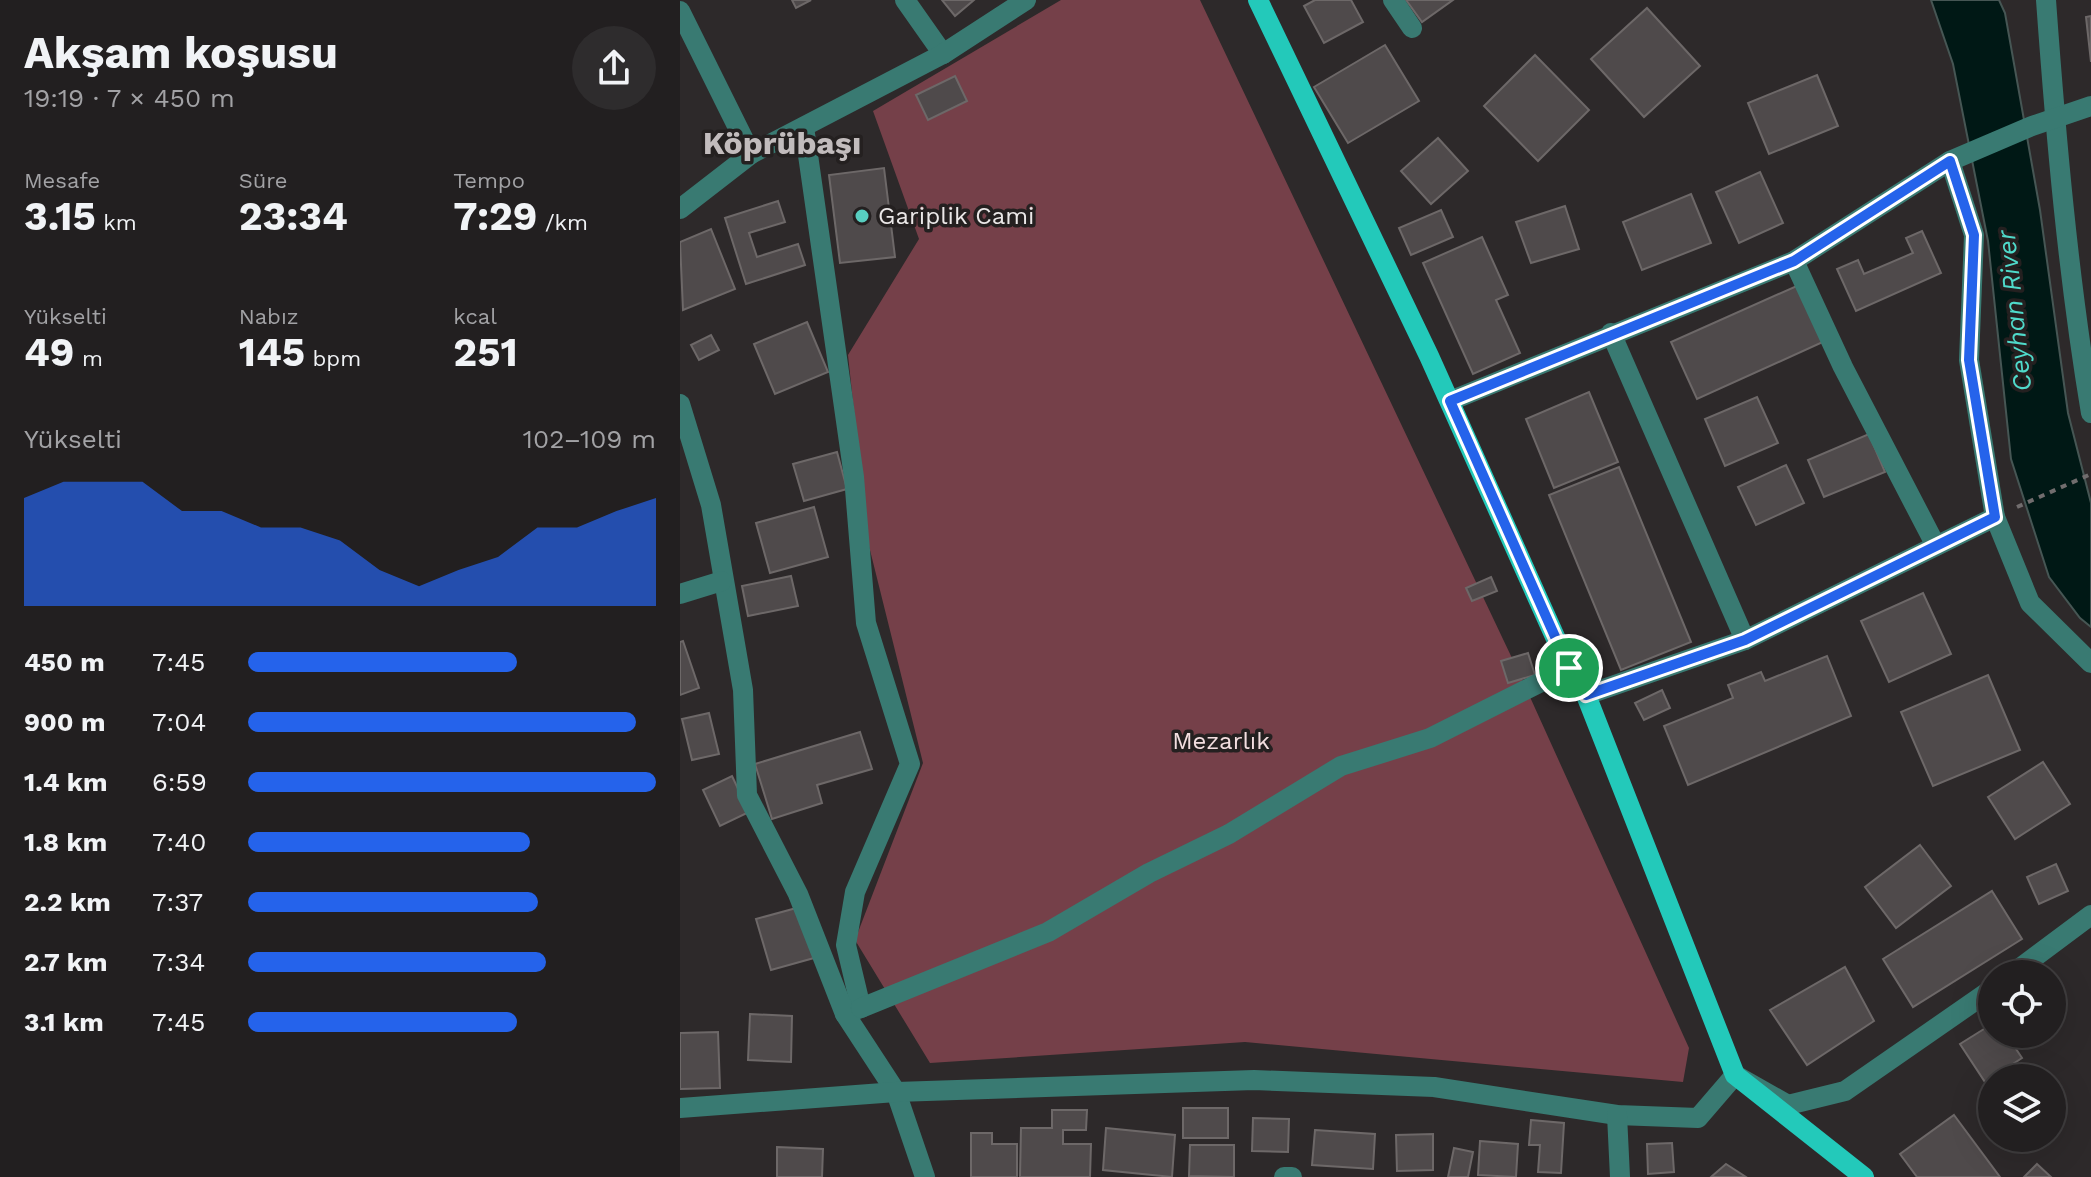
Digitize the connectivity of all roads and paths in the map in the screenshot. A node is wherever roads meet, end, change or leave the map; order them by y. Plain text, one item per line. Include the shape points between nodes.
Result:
1 (905, 0) edge
2 (1026, 0) edge
3 (1258, 0) edge
4 (1393, 0) edge
5 (2046, 0) edge
6 (680, 11) edge
7 (1412, 28) dead end
8 (943, 54) junction
9 (2091, 106) edge
10 (2054, 118) junction
11 (804, 127) junction
12 (751, 154) junction
13 (1950, 161) junction
14 (680, 209) edge
15 (1794, 261) junction
16 (1611, 333) junction
17 (2089, 391) edge
18 (1450, 401) junction
19 (680, 404) edge
20 (2091, 413) edge
21 (2091, 474) edge
22 (1995, 517) junction
23 (1936, 546) junction
24 (722, 581) junction
25 (680, 594) edge
26 (1745, 640) junction
27 (2091, 663) edge
28 (1569, 668) junction
29 (1586, 695) junction
30 (2091, 915) edge
31 (2031, 960) edge
32 (1978, 999) edge
33 (853, 1011) junction
34 (1735, 1075) junction
35 (896, 1092) junction
36 (680, 1108) edge
37 (1617, 1115) junction
38 (925, 1177) edge
39 (1284, 1177) edge
40 (1292, 1177) edge
41 (1620, 1177) edge
42 (1864, 1177) edge

1 - 8 street
2 - 8 street
3 - 18 main road
4 - 7 street
5 - 10 street
6 - 12 street
8 - 11 street
9 - 10 street
10 - 13 street
10 - 17 street
11 - 12 street
11 - 33 street via 854,477 866,623 910,764 855,892 846,945
12 - 14 street
13 - 15 street
13 - 22 street via 1974,235 1969,360
15 - 16 street
15 - 23 street
16 - 18 street
16 - 26 street
17 - 20 street
18 - 28 main road
19 - 24 street via 711,505
21 - 22 path
22 - 23 street
22 - 27 street via 2030,603
23 - 26 street
24 - 25 street
24 - 33 street via 743,690 747,795
26 - 29 street
28 - 29 main road
28 - 33 street via 1430,738 1341,766 1048,932
29 - 34 main road
30 - 31 street
32 - 34 street via 1845,1091 1788,1105
33 - 35 street
34 - 37 street via 1698,1118
34 - 42 main road
35 - 36 street
35 - 37 street via 1254,1080 1434,1087
35 - 38 street
37 - 41 street
39 - 40 street

